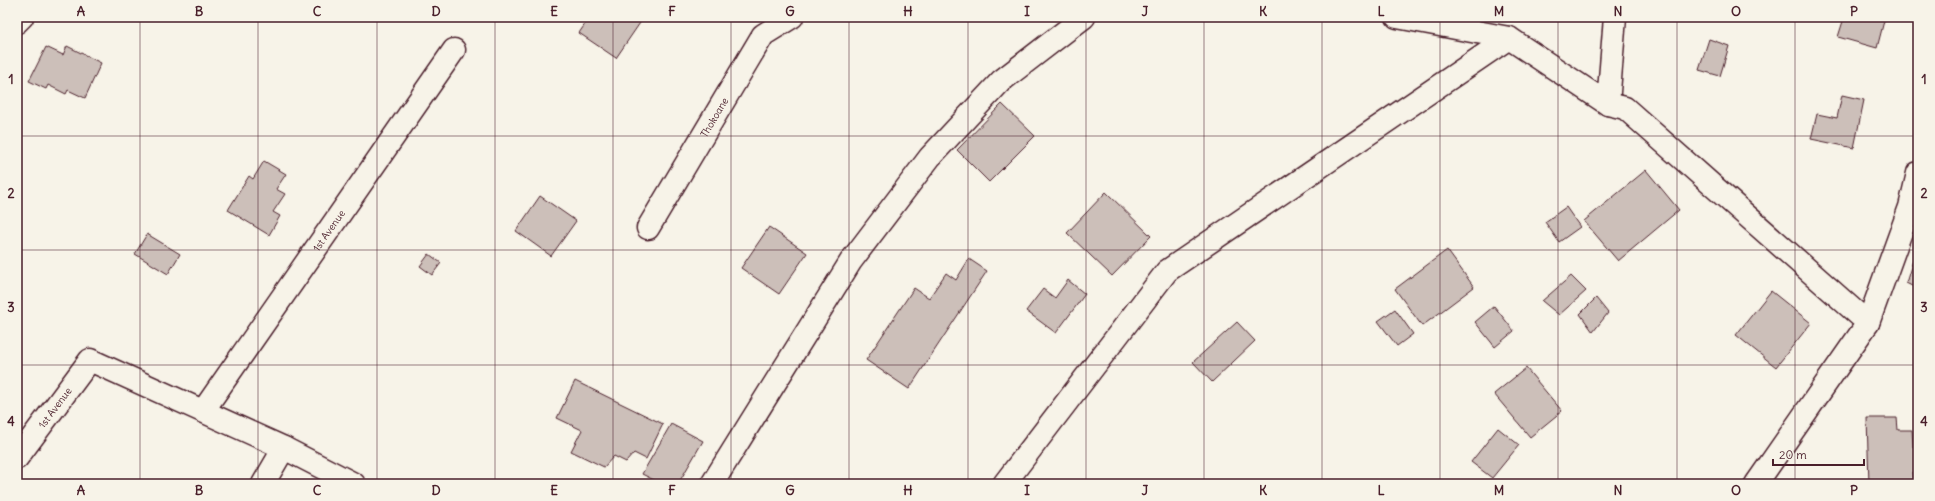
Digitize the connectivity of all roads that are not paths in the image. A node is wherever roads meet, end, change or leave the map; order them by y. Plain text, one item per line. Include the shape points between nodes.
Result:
1 (22, 17) edge
2 (792, 17) edge
3 (1084, 17) edge
4 (1397, 17) edge
5 (1615, 17) edge
6 (17, 22) edge
7 (1509, 38) junction
8 (454, 50) dead end
9 (1608, 104) junction
10 (1918, 173) edge
11 (648, 228) dead end
12 (1868, 323) junction
13 (203, 411) junction
14 (284, 448) junction
15 (17, 458) edge
16 (264, 484) edge
17 (354, 484) edge
18 (712, 484) edge
19 (1004, 484) edge
20 (1756, 484) edge

1 - 6 street
2 - 11 street, Thokoane via 764,35
3 - 18 street via 1000,81 930,157 851,261
4 - 7 street
5 - 9 street
7 - 9 street
7 - 19 street via 1167,271
8 - 13 street, 1st Avenue
9 - 12 street via 1625,108
10 - 12 street via 1910,207
12 - 20 street
13 - 14 street, 1st Avenue
13 - 15 street, 1st Avenue via 90,360
14 - 16 street
14 - 17 street, 1st Avenue

